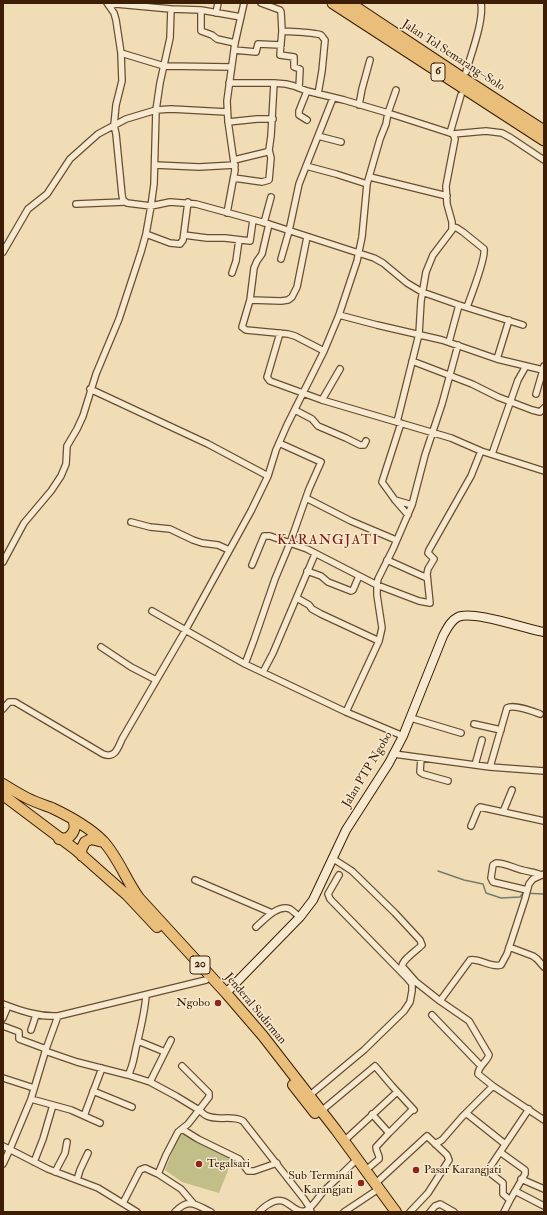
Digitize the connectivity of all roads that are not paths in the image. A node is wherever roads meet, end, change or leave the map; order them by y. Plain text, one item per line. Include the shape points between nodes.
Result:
1 (218, 3) edge
2 (244, 3) edge
3 (262, 3) edge
4 (333, 3) edge
5 (349, 3) edge
6 (481, 3) edge
7 (108, 4) edge
8 (168, 7) edge
9 (201, 10) junction
10 (216, 13) junction
11 (241, 17) junction
12 (282, 31) junction
13 (235, 43) junction
14 (281, 45) junction
15 (234, 50) junction
16 (121, 54) junction
17 (370, 60) dead end
18 (164, 66) junction
19 (231, 67) junction
20 (466, 72) dead end
21 (229, 83) junction
22 (274, 83) junction
23 (299, 88) junction
24 (396, 90) dead end
25 (306, 91) junction
26 (318, 94) junction
27 (461, 95) dead end
28 (333, 98) junction
29 (359, 105) junction
30 (156, 110) junction
31 (227, 112) junction
32 (388, 113) junction
33 (272, 119) junction
34 (307, 120) dead end
35 (228, 122) junction
36 (114, 125) junction
37 (544, 130) edge
38 (452, 133) junction
39 (318, 136) junction
40 (544, 140) edge
41 (341, 142) dead end
42 (269, 150) junction
43 (544, 160) edge
44 (235, 162) junction
45 (154, 165) junction
46 (306, 166) junction
47 (370, 177) junction
48 (234, 178) junction
49 (367, 184) junction
50 (447, 196) junction
51 (271, 197) dead end
52 (124, 202) junction
53 (188, 202) junction
54 (76, 204) dead end
55 (151, 206) junction
56 (227, 212) junction
57 (253, 220) junction
58 (267, 224) junction
59 (453, 227) junction
60 (289, 231) junction
61 (146, 234) junction
62 (184, 235) junction
63 (306, 236) junction
64 (239, 240) junction
65 (3, 252) edge
66 (359, 252) junction
67 (281, 259) dead end
68 (232, 273) dead end
69 (422, 292) junction
70 (250, 300) junction
71 (459, 305) junction
72 (467, 307) junction
73 (340, 314) junction
74 (509, 320) junction
75 (523, 324) dead end
76 (280, 333) junction
77 (419, 334) junction
78 (449, 342) junction
79 (458, 345) junction
80 (324, 351) junction
81 (497, 359) junction
82 (412, 361) junction
83 (526, 366) junction
84 (543, 368) edge
85 (340, 369) dead end
86 (449, 375) junction
87 (90, 389) junction
88 (303, 393) junction
89 (536, 394) dead end
90 (322, 400) junction
91 (511, 402) junction
92 (544, 408) edge
93 (294, 410) junction
94 (399, 423) junction
95 (432, 433) junction
96 (366, 441) dead end
97 (279, 443) junction
98 (481, 451) junction
99 (492, 454) junction
100 (544, 471) edge
101 (268, 476) junction
102 (306, 498) junction
103 (395, 500) junction
104 (412, 505) junction
105 (408, 515) junction
106 (131, 522) dead end
107 (396, 540) junction
108 (290, 543) junction
109 (229, 550) junction
110 (315, 554) junction
111 (387, 560) junction
112 (3, 562) edge
113 (252, 565) dead end
114 (307, 570) junction
115 (359, 576) junction
116 (427, 578) junction
117 (377, 586) junction
118 (297, 598) junction
119 (152, 611) dead end
120 (185, 631) junction
121 (544, 632) edge
122 (379, 641) junction
123 (101, 647) dead end
124 (244, 664) junction
125 (263, 672) junction
126 (156, 680) junction
127 (3, 709) edge
128 (346, 712) junction
129 (540, 714) dead end
130 (411, 718) junction
131 (474, 724) dead end
132 (501, 730) junction
133 (461, 733) dead end
134 (403, 736) junction
135 (482, 740) dead end
136 (394, 754) junction
137 (421, 758) junction
138 (475, 765) junction
139 (490, 767) junction
140 (544, 771) edge
141 (448, 780) dead end
142 (3, 784) edge
143 (512, 790) dead end
144 (3, 795) edge
145 (503, 812) junction
146 (73, 819) junction
147 (544, 821) edge
148 (471, 826) dead end
149 (59, 839) junction
150 (103, 842) junction
151 (82, 856) junction
152 (332, 858) junction
153 (339, 875) dead end
154 (543, 875) edge
155 (195, 880) dead end
156 (527, 891) junction
157 (272, 913) junction
158 (300, 917) junction
159 (256, 927) dead end
160 (509, 947) junction
161 (544, 967) edge
162 (206, 980) junction
163 (226, 993) junction
164 (146, 995) junction
165 (440, 1001) junction
166 (6, 1005) edge
167 (36, 1015) junction
168 (432, 1015) dead end
169 (58, 1016) junction
170 (3, 1018) edge
171 (3, 1026) edge
172 (31, 1030) dead end
173 (171, 1040) dead end
174 (138, 1041) junction
175 (46, 1050) junction
176 (165, 1052) junction
177 (182, 1066) dead end
178 (480, 1066) junction
179 (102, 1068) junction
180 (128, 1075) junction
181 (3, 1078) edge
182 (150, 1082) junction
183 (493, 1086) junction
184 (34, 1088) junction
185 (93, 1091) junction
186 (398, 1092) junction
187 (310, 1095) junction
188 (31, 1099) junction
189 (53, 1104) junction
190 (132, 1106) dead end
191 (528, 1109) junction
192 (199, 1110) junction
193 (320, 1113) junction
194 (466, 1113) junction
195 (372, 1114) junction
196 (84, 1116) junction
197 (544, 1120) edge
198 (100, 1123) dead end
199 (182, 1129) junction
200 (389, 1133) junction
201 (344, 1141) junction
202 (67, 1142) dead end
203 (436, 1144) junction
204 (505, 1144) junction
205 (3, 1146) edge
206 (10, 1149) junction
207 (500, 1152) junction
208 (88, 1153) dead end
209 (34, 1162) junction
210 (277, 1163) junction
211 (353, 1163) junction
212 (3, 1164) edge
213 (366, 1170) junction
214 (55, 1172) junction
215 (158, 1174) junction
216 (522, 1179) junction
217 (77, 1180) junction
218 (375, 1188) junction
219 (544, 1189) edge
220 (515, 1192) junction
221 (510, 1200) junction
222 (123, 1203) junction
223 (193, 1203) junction
224 (544, 1206) edge
225 (310, 1210) edge
226 (137, 1212) edge
227 (175, 1212) edge
228 (211, 1212) edge
229 (259, 1212) edge
230 (344, 1212) edge
231 (388, 1212) edge
232 (396, 1212) edge
233 (410, 1212) edge
234 (430, 1212) edge
235 (454, 1212) edge
236 (504, 1212) edge

1 - 10 street
2 - 11 street
3 - 12 street via 280,10
4 - 40 highway, Jalan Tol Semarang–Solo / 6
5 - 37 highway, Jalan Tol Semarang–Solo / 6
6 - 20 street via 479,23
7 - 8 street
7 - 16 street via 116,20
8 - 9 street
8 - 18 street via 170,38
9 - 10 street
9 - 13 street via 201,31 212,34 216,39
10 - 11 street
11 - 13 street
12 - 14 street
12 - 26 street via 316,34 324,38
13 - 15 street
14 - 15 street via 258,44 256,52
14 - 23 street via 280,56 294,57 294,67 300,69
15 - 19 street
16 - 18 street
16 - 36 street via 122,81
17 - 29 street
18 - 19 street
18 - 30 street
19 - 21 street
21 - 22 street
21 - 31 street
22 - 23 street
22 - 33 street
23 - 25 street
24 - 32 street
25 - 26 street
25 - 34 street via 299,115
26 - 28 street
27 - 38 street
28 - 29 street
28 - 39 street
29 - 32 street
30 - 31 street
30 - 36 street
30 - 45 street
31 - 35 street
32 - 38 street
32 - 47 street
33 - 35 street
33 - 42 street
35 - 44 street
36 - 52 street
36 - 65 street via 98,134 70,159 47,194 28,209
38 - 43 street via 502,133
38 - 50 street via 455,139 446,186
39 - 41 street
39 - 46 street
42 - 44 street
42 - 48 street via 271,158 268,180 262,182
44 - 45 street via 199,167
44 - 48 street
45 - 55 street
46 - 49 street
46 - 60 street via 299,184
47 - 49 street
47 - 50 street
48 - 56 street
49 - 66 street
50 - 59 street
51 - 58 street
52 - 54 street
52 - 55 street
53 - 55 street
53 - 56 street
53 - 62 street
55 - 61 street
56 - 57 street
57 - 58 street
57 - 64 street via 250,241
58 - 60 street
58 - 70 street via 262,254 254,268
59 - 69 street via 433,255
59 - 72 street via 463,232 485,252
60 - 63 street
60 - 67 street
61 - 62 street via 177,245 182,242
61 - 87 street via 119,319
62 - 64 street
63 - 66 street
63 - 70 street via 297,287 292,296 288,300
64 - 68 street
66 - 69 street via 383,262 407,283
66 - 73 street
69 - 71 street
69 - 77 street
70 - 76 street via 243,328
71 - 72 street
71 - 78 street
72 - 74 street
73 - 77 street
73 - 80 street
74 - 75 street
74 - 81 street
76 - 80 street via 295,336
76 - 88 street via 267,377 270,381
77 - 78 street
77 - 82 street
78 - 79 street
79 - 81 street
79 - 86 street
80 - 88 street
81 - 83 street
82 - 86 street
82 - 94 street
83 - 84 street
83 - 91 street
84 - 89 street
85 - 90 street
86 - 91 street
86 - 95 street
87 - 101 street via 208,444
87 - 112 street via 80,423 67,446 66,464 61,476 24,523
88 - 90 street
88 - 93 street
90 - 94 street
91 - 92 street via 537,412
91 - 99 street
93 - 96 street via 312,419 318,426 360,445 364,445
93 - 97 street
94 - 95 street
94 - 103 street via 382,482
95 - 98 street
95 - 104 street
97 - 101 street
97 - 102 street via 321,462
98 - 99 street
98 - 116 street via 471,476 429,550 429,555 434,559 428,569
99 - 100 street
101 - 109 street
102 - 107 street
102 - 108 street
103 - 104 street
103 - 105 street
104 - 105 street
105 - 107 street
106 - 109 street via 170,529 193,540
107 - 111 street
108 - 110 street
108 - 113 street via 264,536
108 - 124 street
109 - 120 street
110 - 114 street
110 - 115 street
111 - 116 street
111 - 117 street
114 - 115 street via 351,591
114 - 118 street
115 - 117 street
116 - 117 street via 430,603
117 - 122 street via 382,628
118 - 122 street via 320,614
118 - 125 street via 274,653
119 - 120 street
120 - 124 street
120 - 126 street
121 - 130 main road, Jalan PTP Ngobo via 476,616 463,615 457,618 450,623 443,636
122 - 128 street
123 - 126 street
124 - 125 street
125 - 128 street
126 - 127 street via 116,753 110,756 16,702 9,702
128 - 134 street
129 - 132 street via 510,706 505,711
130 - 133 street
130 - 134 main road, Jalan PTP Ngobo
131 - 132 street
132 - 139 street
134 - 136 main road, Jalan PTP Ngobo
135 - 138 street
136 - 137 street
136 - 152 main road, Jalan PTP Ngobo via 350,823
137 - 138 street
137 - 141 street via 420,772
138 - 139 street
139 - 140 street
142 - 146 highway, Jenderal Sudirman / 20
143 - 145 street
144 - 149 highway, Jenderal Sudirman / 20
145 - 147 street
145 - 148 street via 480,807
146 - 149 highway via 74,832 68,838
146 - 150 highway, Jenderal Sudirman / 20
149 - 151 highway, Jenderal Sudirman / 20
150 - 151 highway via 91,839 85,842 82,846
150 - 163 highway, Jenderal Sudirman / 20 via 139,898
151 - 162 highway, Jenderal Sudirman / 20 via 127,895
152 - 158 main road, Jalan PTP Ngobo via 313,900
152 - 165 street via 352,871 420,940 422,945 402,963 402,966 416,982
153 - 187 street via 328,894 330,899 407,978 412,984 412,991 410,1002 404,1011 364,1050
154 - 156 street via 531,881
154 - 156 street via 501,863 493,865 493,882
155 - 157 street
156 - 160 street
157 - 158 street via 289,909
157 - 159 street
158 - 163 main road, Jalan PTP Ngobo
160 - 161 street via 533,956
160 - 165 street via 499,966 470,960
162 - 164 street
162 - 193 highway, Jenderal Sudirman / 20
163 - 187 highway, Jenderal Sudirman / 20
164 - 169 street
164 - 174 street
165 - 178 street via 465,1017 472,1026 488,1053 488,1058
166 - 167 street
166 - 170 street
167 - 169 street
167 - 172 street
168 - 178 street
169 - 175 street
171 - 175 street via 19,1032 19,1039
173 - 176 street
174 - 176 street
174 - 180 street
175 - 179 street via 64,1058
175 - 184 street
176 - 182 street
177 - 192 street via 209,1093 209,1097
178 - 183 street via 478,1074
179 - 180 street
179 - 185 street
180 - 182 street
181 - 184 street
182 - 192 street
183 - 191 street
183 - 194 street
184 - 188 street
185 - 190 street
185 - 196 street
186 - 193 street via 375,1066
186 - 195 street
186 - 200 street via 414,1110
187 - 193 highway, Jenderal Sudirman / 20
188 - 189 street
188 - 206 street
189 - 196 street
189 - 209 street
191 - 197 street
191 - 204 street
192 - 199 street
192 - 210 street via 206,1116 243,1121
193 - 201 highway, Jenderal Sudirman / 20
193 - 211 highway, Jenderal Sudirman / 20
194 - 203 street
194 - 204 street
195 - 200 street
195 - 201 street
196 - 198 street
199 - 210 street via 239,1159 248,1171
199 - 215 street via 174,1138
200 - 213 street via 376,1147 379,1159
201 - 213 highway, Jenderal Sudirman / 20
202 - 214 street via 65,1153
203 - 218 street via 427,1136
203 - 233 street via 448,1157 448,1162 428,1193
204 - 207 street
205 - 206 street
206 - 209 street
206 - 212 street
207 - 216 street via 524,1170
207 - 221 street via 488,1171 503,1183 503,1192
208 - 217 street
209 - 214 street
210 - 225 street
211 - 218 highway, Jenderal Sudirman / 20
211 - 225 street via 321,1195
213 - 218 highway, Jenderal Sudirman / 20
214 - 217 street
215 - 222 street via 145,1168 140,1170
215 - 223 street via 181,1190
216 - 219 street
216 - 220 street
217 - 222 street via 98,1188
218 - 230 street
218 - 231 highway, Jenderal Sudirman / 20
218 - 232 highway, Jenderal Sudirman / 20
220 - 221 street
220 - 224 street
221 - 236 street
222 - 226 street
223 - 227 street via 183,1205
223 - 228 street
225 - 229 street via 302,1212 277,1200
234 - 235 street via 440,1204

